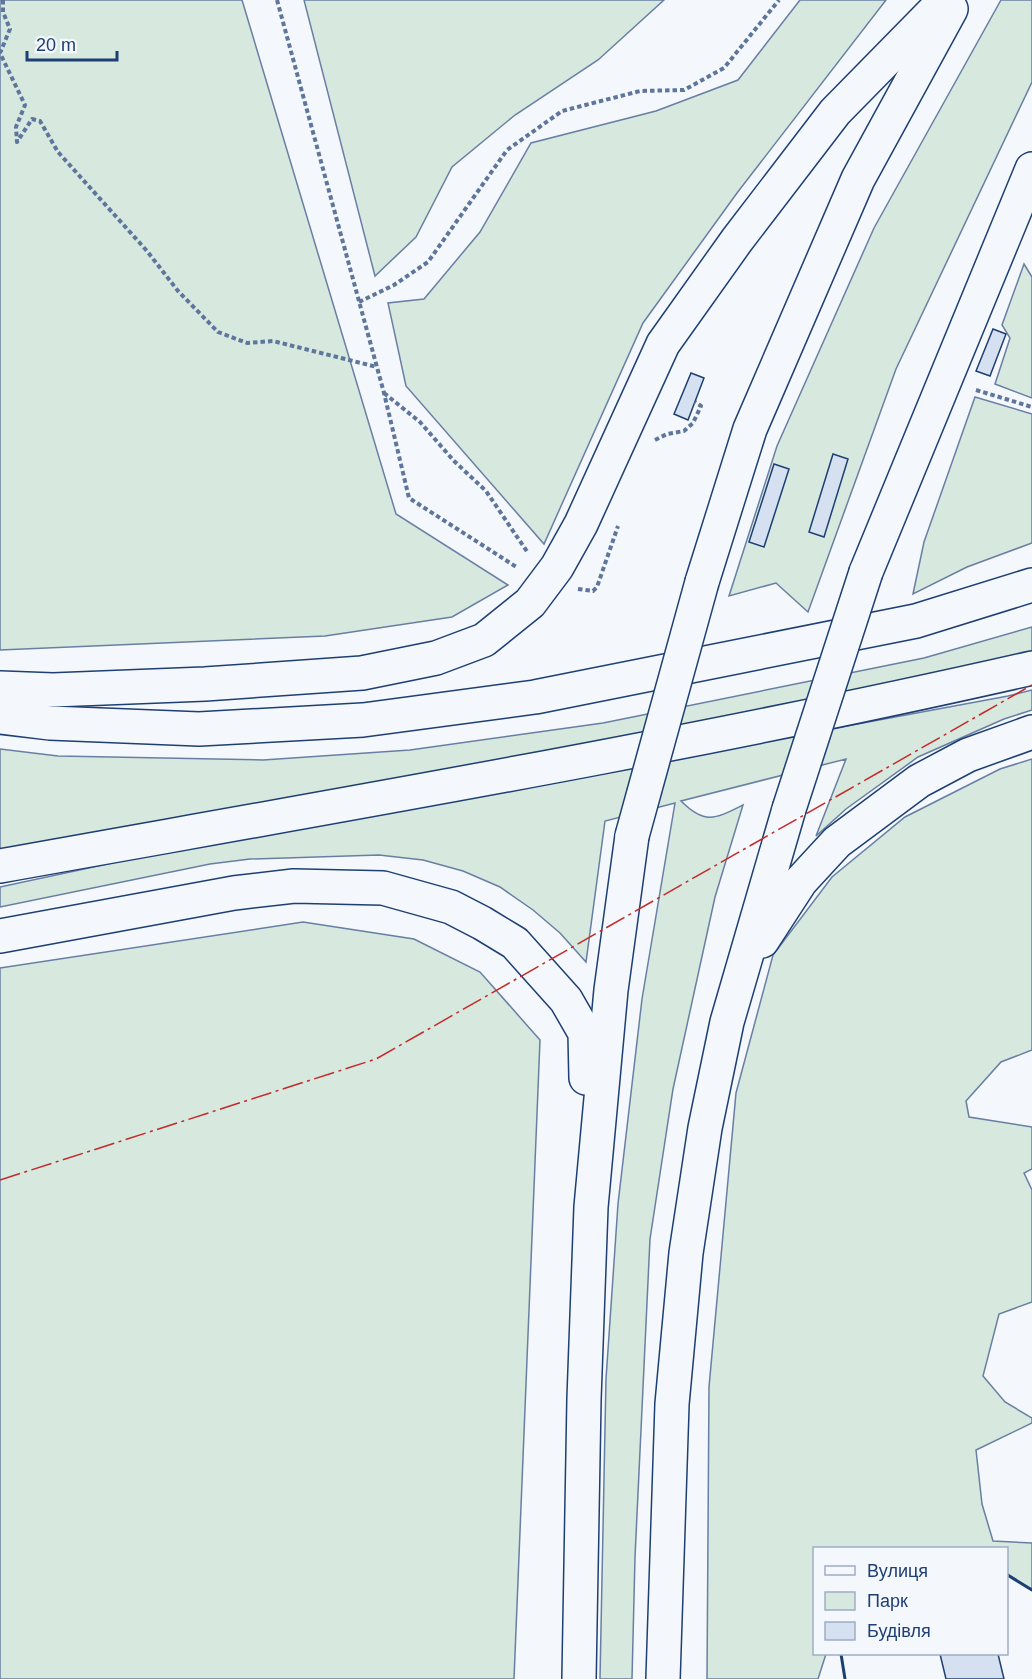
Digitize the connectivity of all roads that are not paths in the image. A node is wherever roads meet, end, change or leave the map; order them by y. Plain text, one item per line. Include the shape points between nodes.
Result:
1 (945, 0) edge
2 (956, 0) edge
3 (1032, 169) edge
4 (1032, 585) edge
5 (1032, 668) edge
6 (0, 688) edge
7 (0, 717) edge
8 (1032, 732) edge
9 (0, 866) edge
10 (0, 936) edge
11 (727, 1022) junction
12 (591, 1207) junction
13 (579, 1679) edge
14 (663, 1679) edge

1 - 6 main road via 835,112 737,240 663,344 581,524 557,567 531,603 484,640 436,658 362,673 205,684 53,690
2 - 12 main road, bridge via 858,179 750,429 702,582 632,836 611,990
3 - 11 main road, bridge via 866,572 789,808
4 - 7 main road via 916,621 536,697 363,720 199,729
5 - 9 main road via 900,698 541,768
8 - 11 main road via 968,755 919,782 837,842 801,881 768,931
10 - 12 main road via 234,893 294,886 383,888 451,907 515,943 566,1000 585,1033
11 - 14 main road via 705,1128 686,1253 672,1404
12 - 13 main road

